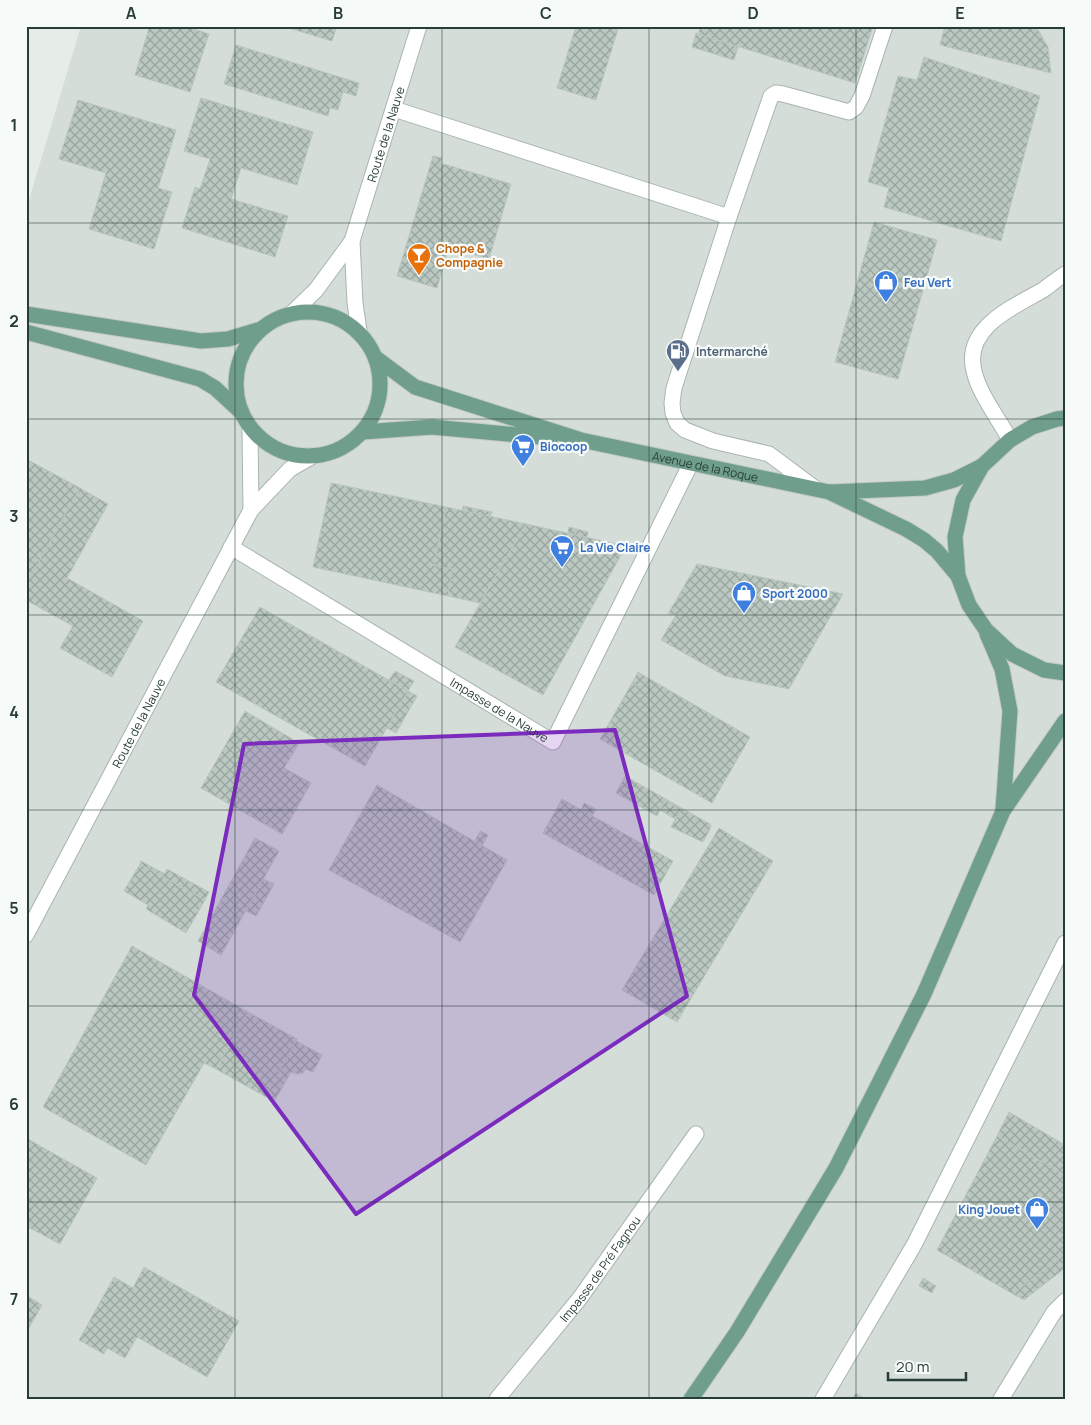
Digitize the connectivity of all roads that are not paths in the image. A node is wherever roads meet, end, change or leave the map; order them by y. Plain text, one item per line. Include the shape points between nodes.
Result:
1 (420, 26) edge
2 (884, 26) edge
3 (394, 108) junction
4 (729, 217) junction
5 (352, 241) junction
6 (1065, 274) edge
7 (292, 313) junction
8 (26, 314) edge
9 (258, 330) junction
10 (359, 331) junction
11 (26, 332) edge
12 (376, 358) junction
13 (241, 412) junction
14 (1062, 416) edge
15 (250, 428) junction
16 (364, 432) junction
17 (581, 440) junction
18 (1010, 440) junction
19 (311, 457) junction
20 (691, 463) junction
21 (982, 466) junction
22 (822, 491) junction
23 (250, 510) junction
24 (231, 547) junction
25 (958, 576) junction
26 (986, 630) junction
27 (1065, 673) edge
28 (1065, 721) edge
29 (1003, 811) junction
30 (26, 936) edge
31 (1065, 942) edge
32 (696, 1134) dead end
33 (1065, 1301) edge
34 (497, 1399) edge
35 (692, 1399) edge
36 (823, 1399) edge
37 (1001, 1399) edge

1 - 3 street, Route de la Nauve
2 - 4 street via 862,96 849,112 783,94 771,96
3 - 4 street
3 - 5 street, Route de la Nauve
4 - 22 street via 678,372 672,413 685,430 713,441 769,454
5 - 7 street via 316,290
5 - 10 street
6 - 18 street via 997,316 978,340 973,353 974,371 980,387
7 - 9 main road via 274,319
7 - 10 main road via 316,312 339,318
8 - 9 main road via 201,341 228,339
9 - 13 main road via 245,348 237,368 236,390
10 - 12 main road
11 - 13 main road via 200,379
12 - 16 main road via 381,377 380,397
12 - 17 main road via 415,387
13 - 15 main road
14 - 18 main road via 1032,426
15 - 19 main road via 267,444 288,454
15 - 23 street, Route de la Nauve
16 - 17 main road via 432,427
16 - 19 main road via 330,454
17 - 20 main road, Avenue de la Roque
18 - 21 main road
19 - 23 street, Route de la Nauve via 290,469
20 - 22 main road, Avenue de la Roque
20 - 24 street, Impasse de la Nauve via 553,742
21 - 22 main road via 954,480 925,488
21 - 25 main road via 963,500 955,537
22 - 25 main road via 924,540
23 - 24 street, Route de la Nauve
24 - 30 street, Route de la Nauve
25 - 26 main road via 969,605
26 - 27 main road via 1012,654 1044,670
26 - 29 main road via 1002,669 1010,711
28 - 29 main road
29 - 35 main road via 924,994 836,1168 737,1332
31 - 36 street via 914,1245
32 - 34 street, Impasse de Pré Fagnou via 580,1298
33 - 37 street via 1054,1312

